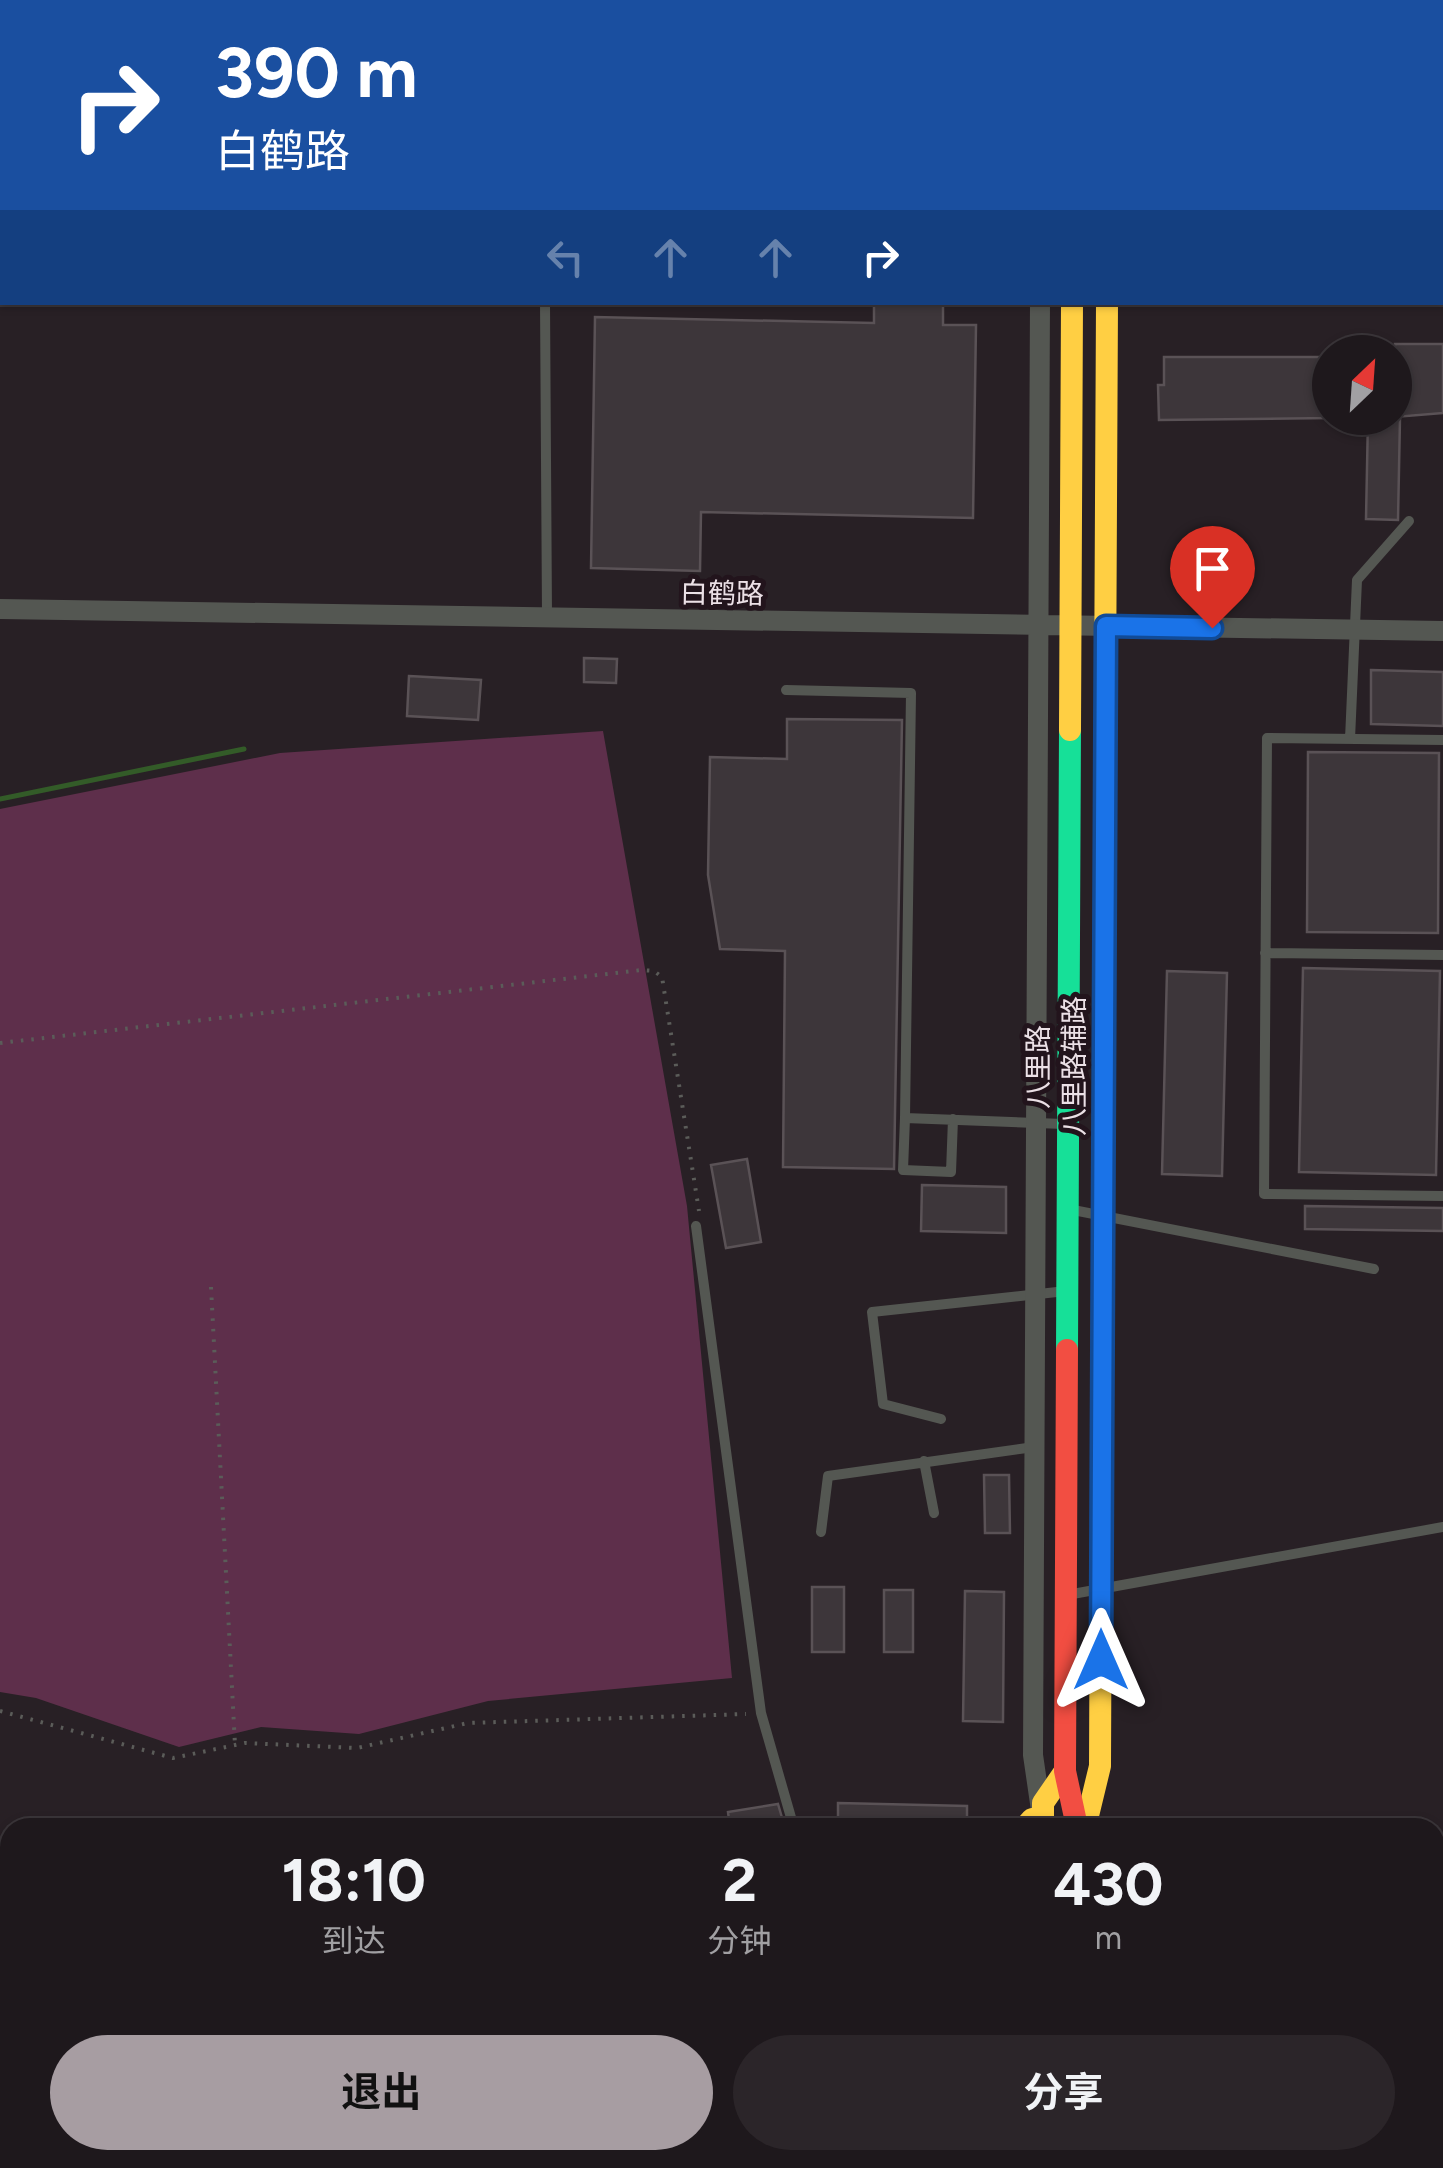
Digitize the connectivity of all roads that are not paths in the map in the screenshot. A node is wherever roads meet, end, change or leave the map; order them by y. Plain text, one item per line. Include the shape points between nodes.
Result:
1 (545, 305) edge
2 (1040, 305) edge
3 (1072, 305) edge
4 (1107, 305) edge
5 (1410, 521) dead end
6 (0, 609) edge
7 (547, 617) junction
8 (1038, 625) junction
9 (1070, 626) junction
10 (1106, 626) junction
11 (1353, 630) junction
12 (1443, 631) edge
13 (786, 690) dead end
14 (1350, 739) junction
15 (1443, 740) edge
16 (1265, 953) junction
17 (1443, 955) edge
18 (905, 1118) junction
19 (953, 1120) junction
20 (1036, 1122) junction
21 (1068, 1124) junction
22 (1443, 1196) edge
23 (1068, 1209) junction
24 (1103, 1215) junction
25 (696, 1226) road end
26 (1374, 1269) dead end
27 (1067, 1291) junction
28 (1035, 1295) junction
29 (941, 1420) dead end
30 (1034, 1447) junction
31 (924, 1461) junction
32 (934, 1513) dead end
33 (1443, 1527) edge
34 (821, 1532) dead end
35 (1101, 1589) junction
36 (1066, 1595) junction
37 (1065, 1771) junction
38 (791, 1818) edge
39 (1034, 1818) edge
40 (1036, 1818) edge
41 (1075, 1818) edge
42 (1087, 1818) edge

1 - 7 lane
2 - 8 street, 八里路辅路
3 - 9 main road, 八里路
4 - 10 main road, 八里路辅路
5 - 11 lane via 1357,580
6 - 7 street, 白鹤路
7 - 8 street, 白鹤路
8 - 9 street, 白鹤路
8 - 20 street, 八里路辅路
9 - 10 street, 白鹤路
9 - 21 main road, 八里路
10 - 11 street, 白鹤路
10 - 24 main road, 八里路辅路
11 - 12 street, 白鹤路
11 - 14 lane
13 - 18 lane via 911,693
14 - 15 lane
14 - 16 lane via 1267,738
16 - 17 lane
16 - 22 lane via 1264,1194
18 - 19 lane
18 - 19 lane via 903,1170 952,1172
19 - 20 lane
20 - 21 lane
20 - 28 street, 八里路辅路
21 - 23 main road, 八里路
23 - 24 lane
23 - 27 main road, 八里路
24 - 26 lane
24 - 35 main road, 八里路辅路
25 - 38 lane via 761,1714
27 - 28 lane
27 - 36 main road, 八里路
28 - 29 lane via 872,1312 884,1404
28 - 30 street, 八里路辅路
30 - 31 lane
30 - 39 street, 八里路辅路
31 - 32 lane
31 - 34 lane via 828,1476
33 - 35 lane
35 - 36 lane
35 - 42 main road, 八里路辅路 via 1100,1766
36 - 37 main road, 八里路
37 - 40 main road
37 - 41 main road, 八里路

